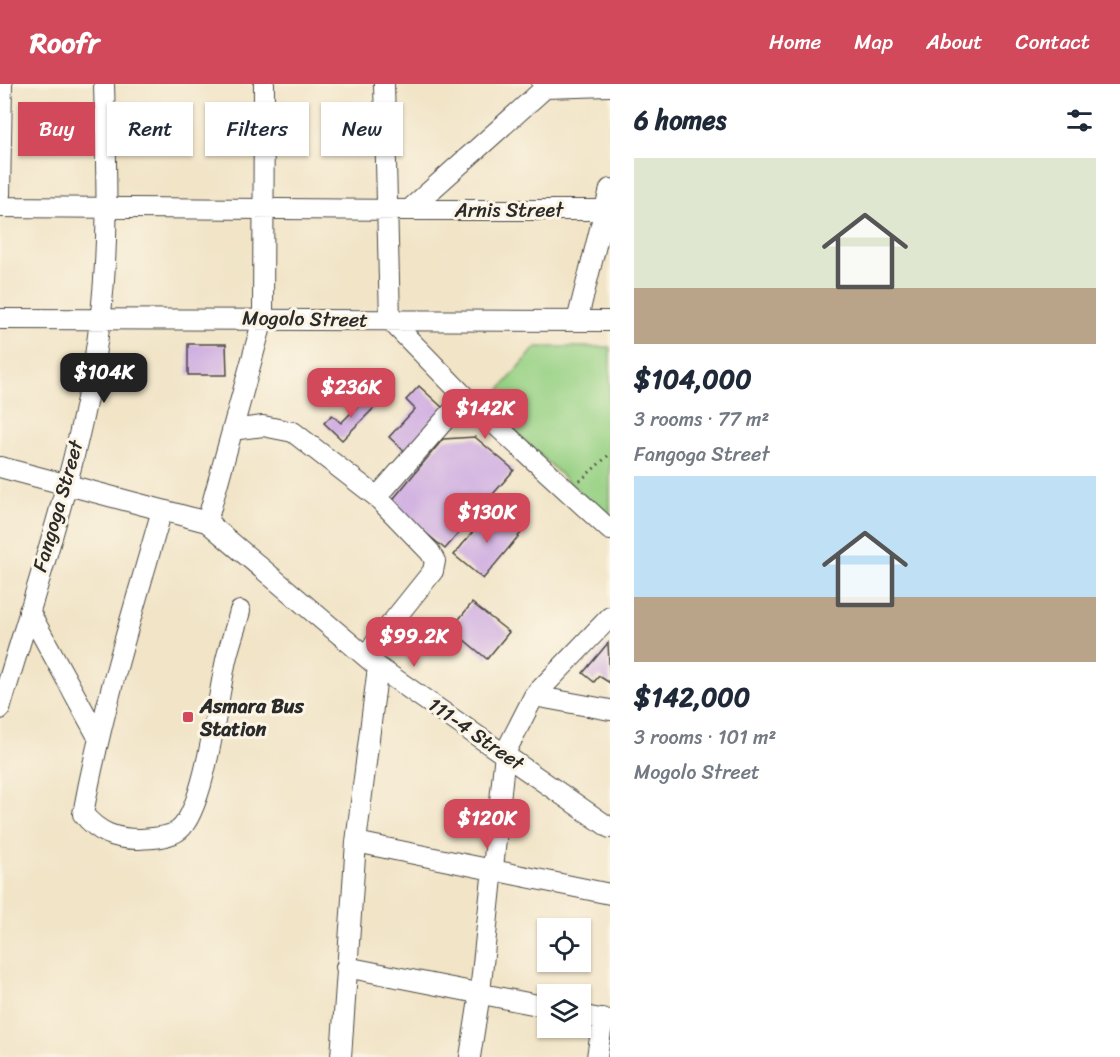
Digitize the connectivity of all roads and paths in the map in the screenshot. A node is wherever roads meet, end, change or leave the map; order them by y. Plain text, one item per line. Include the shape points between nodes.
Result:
1 (2, 84) edge
2 (104, 84) edge
3 (264, 84) edge
4 (384, 84) edge
5 (543, 86) edge
6 (610, 86) edge
7 (610, 189) edge
8 (0, 195) edge
9 (0, 207) edge
10 (106, 208) junction
11 (388, 210) junction
12 (409, 210) junction
13 (607, 210) edge
14 (265, 211) junction
15 (0, 319) edge
16 (100, 319) junction
17 (263, 319) junction
18 (390, 320) junction
19 (577, 321) junction
20 (610, 321) edge
21 (465, 397) junction
22 (232, 430) junction
23 (610, 454) edge
24 (0, 467) edge
25 (64, 484) junction
26 (569, 492) junction
27 (377, 497) junction
28 (162, 510) junction
29 (207, 522) junction
30 (610, 530) edge
31 (29, 611) junction
32 (240, 611) dead end
33 (610, 617) edge
34 (371, 662) junction
35 (534, 696) junction
36 (0, 710) edge
37 (610, 710) edge
38 (99, 739) junction
39 (505, 753) junction
40 (610, 828) edge
41 (356, 842) junction
42 (492, 870) junction
43 (610, 894) edge
44 (346, 967) junction
45 (480, 993) junction
46 (537, 1005) edge
47 (591, 1017) edge
48 (607, 1020) edge
49 (341, 1057) edge
50 (470, 1057) edge
51 (597, 1057) edge

1 - 8 street
2 - 10 street, Fangoga Street
3 - 14 street
4 - 11 street
5 - 6 street
5 - 12 street
7 - 13 street
9 - 10 street, Arnis Street
10 - 14 street, Arnis Street
10 - 16 street, Fangoga Street
11 - 12 street, Arnis Street
11 - 14 street, Arnis Street
11 - 18 street
12 - 13 street, Arnis Street
13 - 19 street
14 - 17 street
15 - 16 street, Mogolo Street
16 - 17 street, Mogolo Street
16 - 25 street, Fangoga Street via 83,413
17 - 18 street, Mogolo Street
17 - 22 street
18 - 19 street, Mogolo Street
18 - 21 street
19 - 20 street, Mogolo Street
21 - 26 street
21 - 27 street
22 - 27 street via 263,426 292,432
22 - 29 street
23 - 26 path
24 - 25 street
25 - 28 street
25 - 31 street, Fangoga Street
26 - 30 street
27 - 34 street via 435,561 433,571
28 - 29 street
28 - 38 street
29 - 34 street, 111-4 Street
31 - 36 street, Fangoga Street
31 - 38 street
32 - 38 street via 199,788 188,818 178,831 153,838 121,839 97,830 83,814
33 - 35 street
34 - 39 street, 111-4 Street
34 - 41 street
35 - 37 street
35 - 39 street
39 - 40 street, 111-4 Street
39 - 42 street
41 - 42 street
41 - 44 street
42 - 43 street
42 - 45 street
44 - 45 street
44 - 49 street
45 - 46 street
45 - 50 street
47 - 48 street
48 - 51 street

